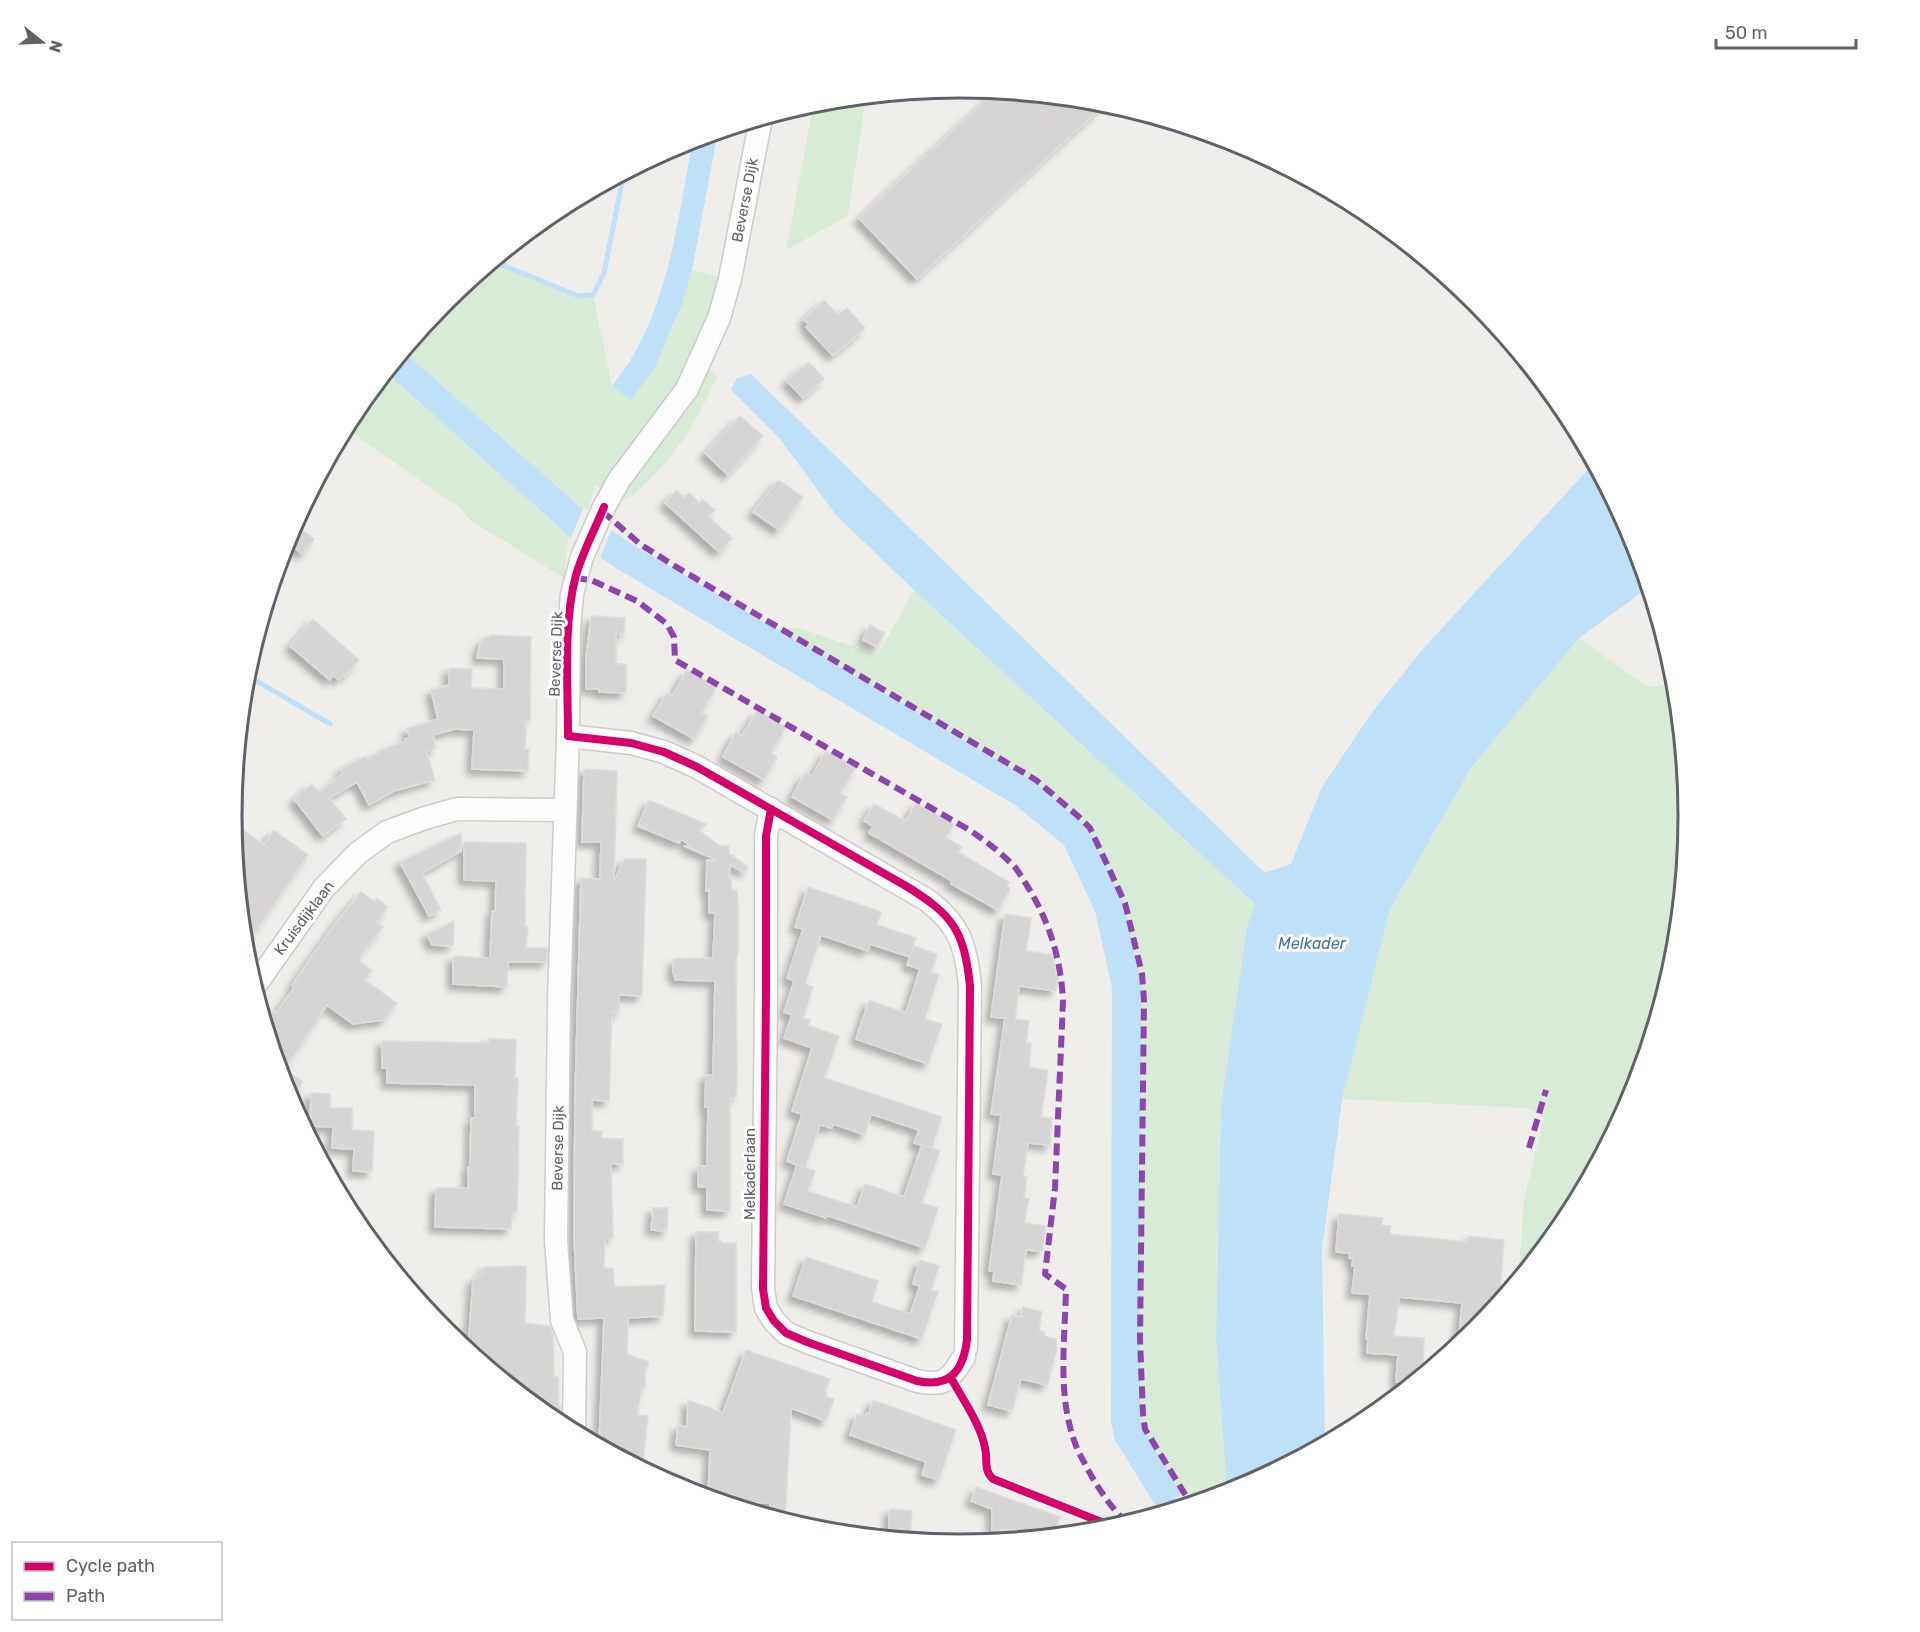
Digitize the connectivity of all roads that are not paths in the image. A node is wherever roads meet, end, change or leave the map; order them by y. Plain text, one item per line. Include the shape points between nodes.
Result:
1 (758, 127) edge
2 (568, 736) junction
3 (565, 810) junction
4 (771, 810) junction
5 (260, 978) edge
6 (574, 1421) edge

1 - 2 street, Beverse Dijk via 719,318 687,389 619,480 582,557 572,594 569,630
2 - 3 street, Beverse Dijk
2 - 4 street, Melkaderlaan via 626,742 664,752
3 - 5 street, Kruisdijklaan via 457,809 387,832 358,853 324,888
3 - 6 street, Beverse Dijk via 556,1241 562,1320 575,1352
4 - 4 street, Melkaderlaan via 927,900 944,912 961,937 970,986 965,1353 951,1378 942,1382 917,1381 786,1333 766,1308 766,836

